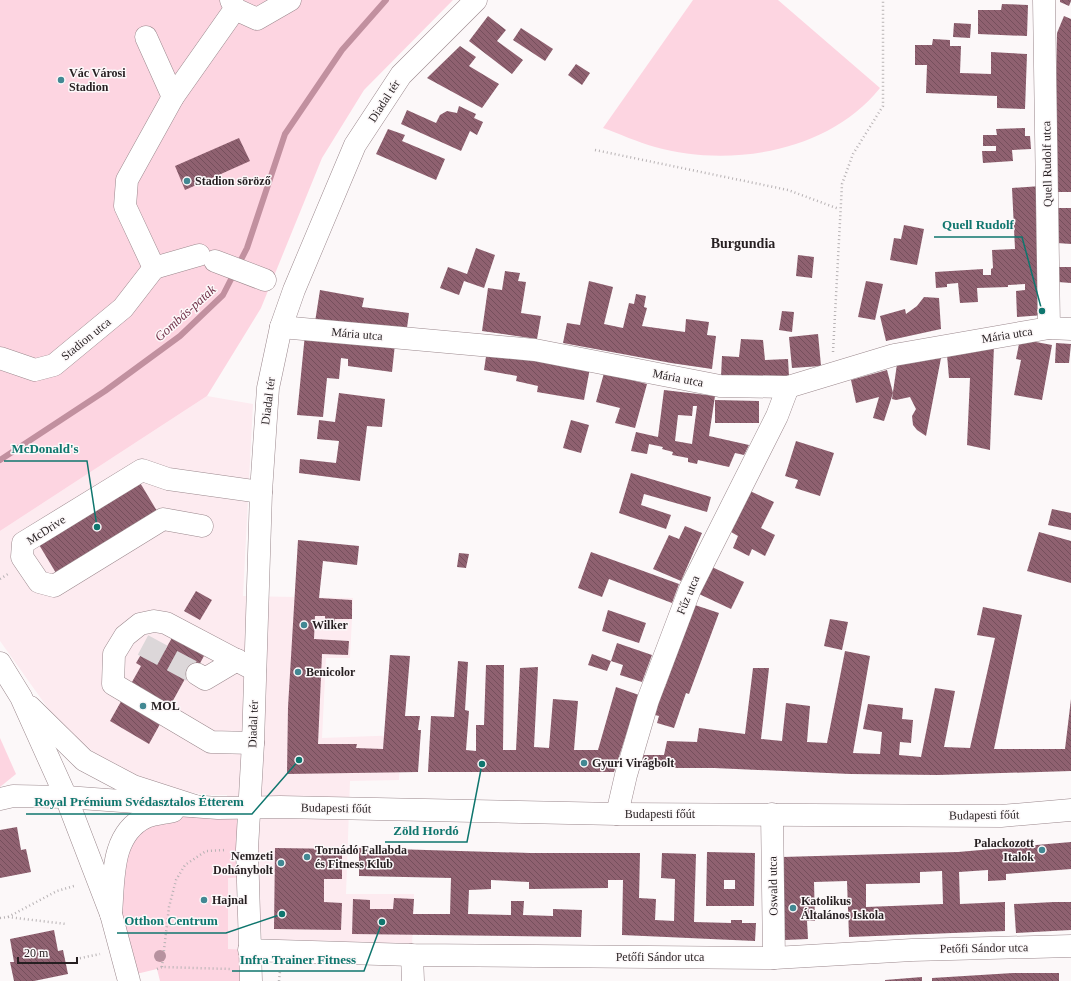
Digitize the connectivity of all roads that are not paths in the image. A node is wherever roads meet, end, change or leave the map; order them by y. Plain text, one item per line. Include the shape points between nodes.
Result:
1 (290, 0) edge
2 (476, 0) edge
3 (1044, 0) edge
4 (233, 5) edge
5 (146, 37) dead end
6 (173, 97) junction
7 (154, 268) junction
8 (265, 280) dead end
9 (281, 327) junction
10 (1049, 328) junction
11 (1071, 329) edge
12 (0, 358) edge
13 (788, 387) junction
14 (260, 492) junction
15 (202, 526) dead end
16 (0, 663) edge
17 (246, 665) junction
18 (197, 674) tunnel mouth
19 (21, 697) junction
20 (253, 743) junction
21 (66, 796) junction
22 (0, 799) edge
23 (196, 806) junction
24 (250, 808) junction
25 (1071, 810) edge
26 (617, 814) junction
27 (772, 814) junction
28 (111, 914) junction
29 (1071, 946) edge
30 (412, 955) junction
31 (774, 958) junction
32 (250, 967) edge
33 (130, 981) edge
34 (413, 981) edge

1 - 4 street via 257,19
2 - 9 street, Diadal tér via 400,75 355,145
3 - 10 street, Quell Rudolf utca
4 - 6 street
5 - 6 street
6 - 7 street via 126,180 125,206
7 - 8 street via 207,258
7 - 12 street, Stadion utca via 123,308 54,365 35,370
9 - 13 street, Mária utca via 535,350 720,386
9 - 14 street, Diadal tér via 268,388
10 - 11 street, Mária utca
10 - 13 street, Mária utca via 894,355
13 - 26 street, Fűz utca via 777,416 690,589 648,700
14 - 15 street, McDrive via 168,479 142,470 23,543 22,557 38,582 54,586 163,520
14 - 17 street, Diadal tér
16 - 19 street
17 - 18 street via 205,678
17 - 20 street, Diadal tér
17 - 20 street via 166,623 154,621 140,624 134,641 114,654 113,684 211,742
19 - 21 street
19 - 23 street via 84,760 133,786
20 - 24 street, Diadal tér
21 - 22 street via 13,796
21 - 23 street
21 - 28 street
23 - 24 street
23 - 28 street via 148,817 129,830 117,854
24 - 26 street, Budapesti főút
24 - 32 street, Diadal tér via 247,849
25 - 27 street, Budapesti főút via 1001,816
26 - 27 street, Budapesti főút
27 - 31 street, Oswald utca
28 - 33 street
29 - 31 street, Petőfi Sándor utca via 912,950
30 - 31 street, Petőfi Sándor utca
30 - 32 street, Petőfi Sándor utca
30 - 34 street

